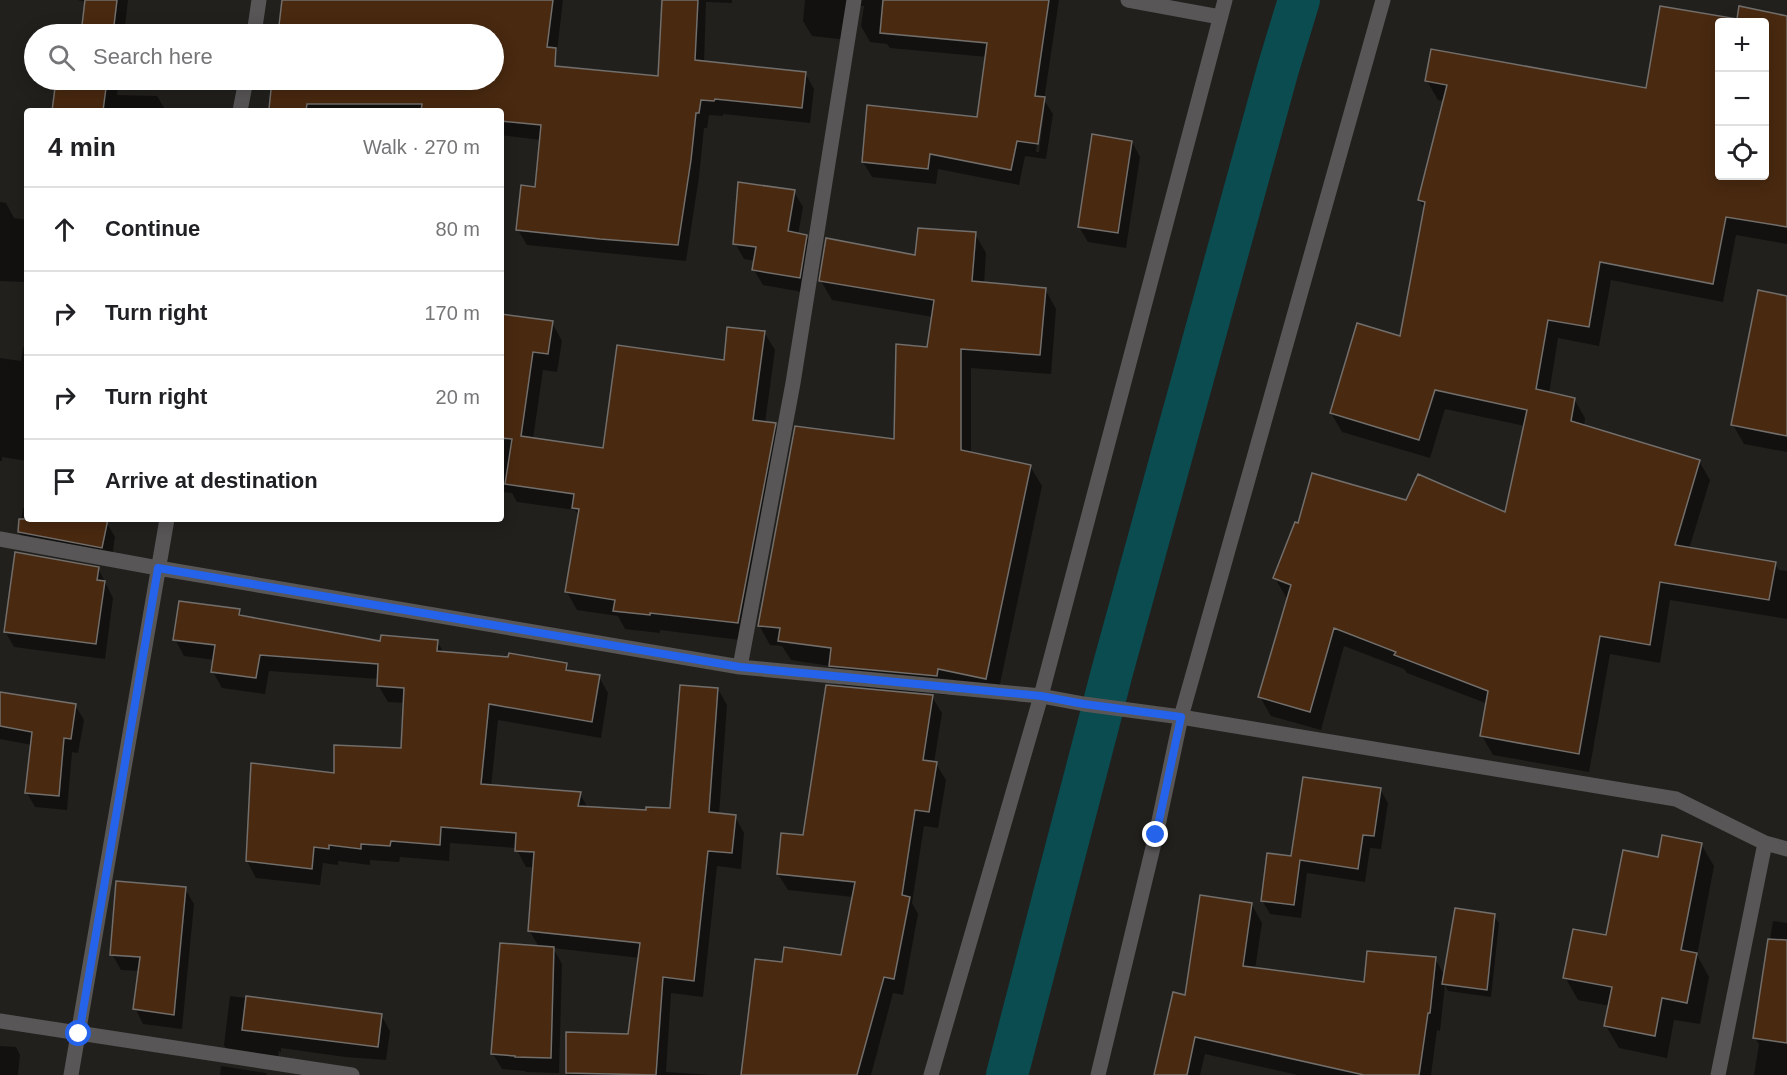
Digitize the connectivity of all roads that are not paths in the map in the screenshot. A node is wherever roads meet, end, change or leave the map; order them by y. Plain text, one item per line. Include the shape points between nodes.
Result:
1 (259, 0) edge
2 (854, 0) edge
3 (1128, 0) edge
4 (1225, 0) edge
5 (1383, 0) edge
6 (1220, 17) junction
7 (255, 24) edge
8 (244, 90) edge
9 (241, 108) edge
10 (166, 522) edge
11 (0, 539) edge
12 (158, 568) junction
13 (740, 667) junction
14 (1041, 696) junction
15 (1181, 717) junction
16 (1765, 843) junction
17 (1787, 849) edge
18 (0, 1021) edge
19 (79, 1034) junction
20 (71, 1075) edge
21 (352, 1075) edge
22 (931, 1075) edge
23 (1098, 1075) edge
24 (1718, 1075) edge

1 - 7 street
2 - 13 street via 793,383
3 - 6 street
4 - 6 street
5 - 15 street
6 - 14 street
8 - 9 street
10 - 12 street
11 - 12 street
12 - 13 street
12 - 19 street
13 - 14 street
14 - 15 street
14 - 22 street
15 - 16 street via 1676,799
15 - 23 street
16 - 17 street
16 - 24 street
18 - 19 street
19 - 20 street
19 - 21 street

